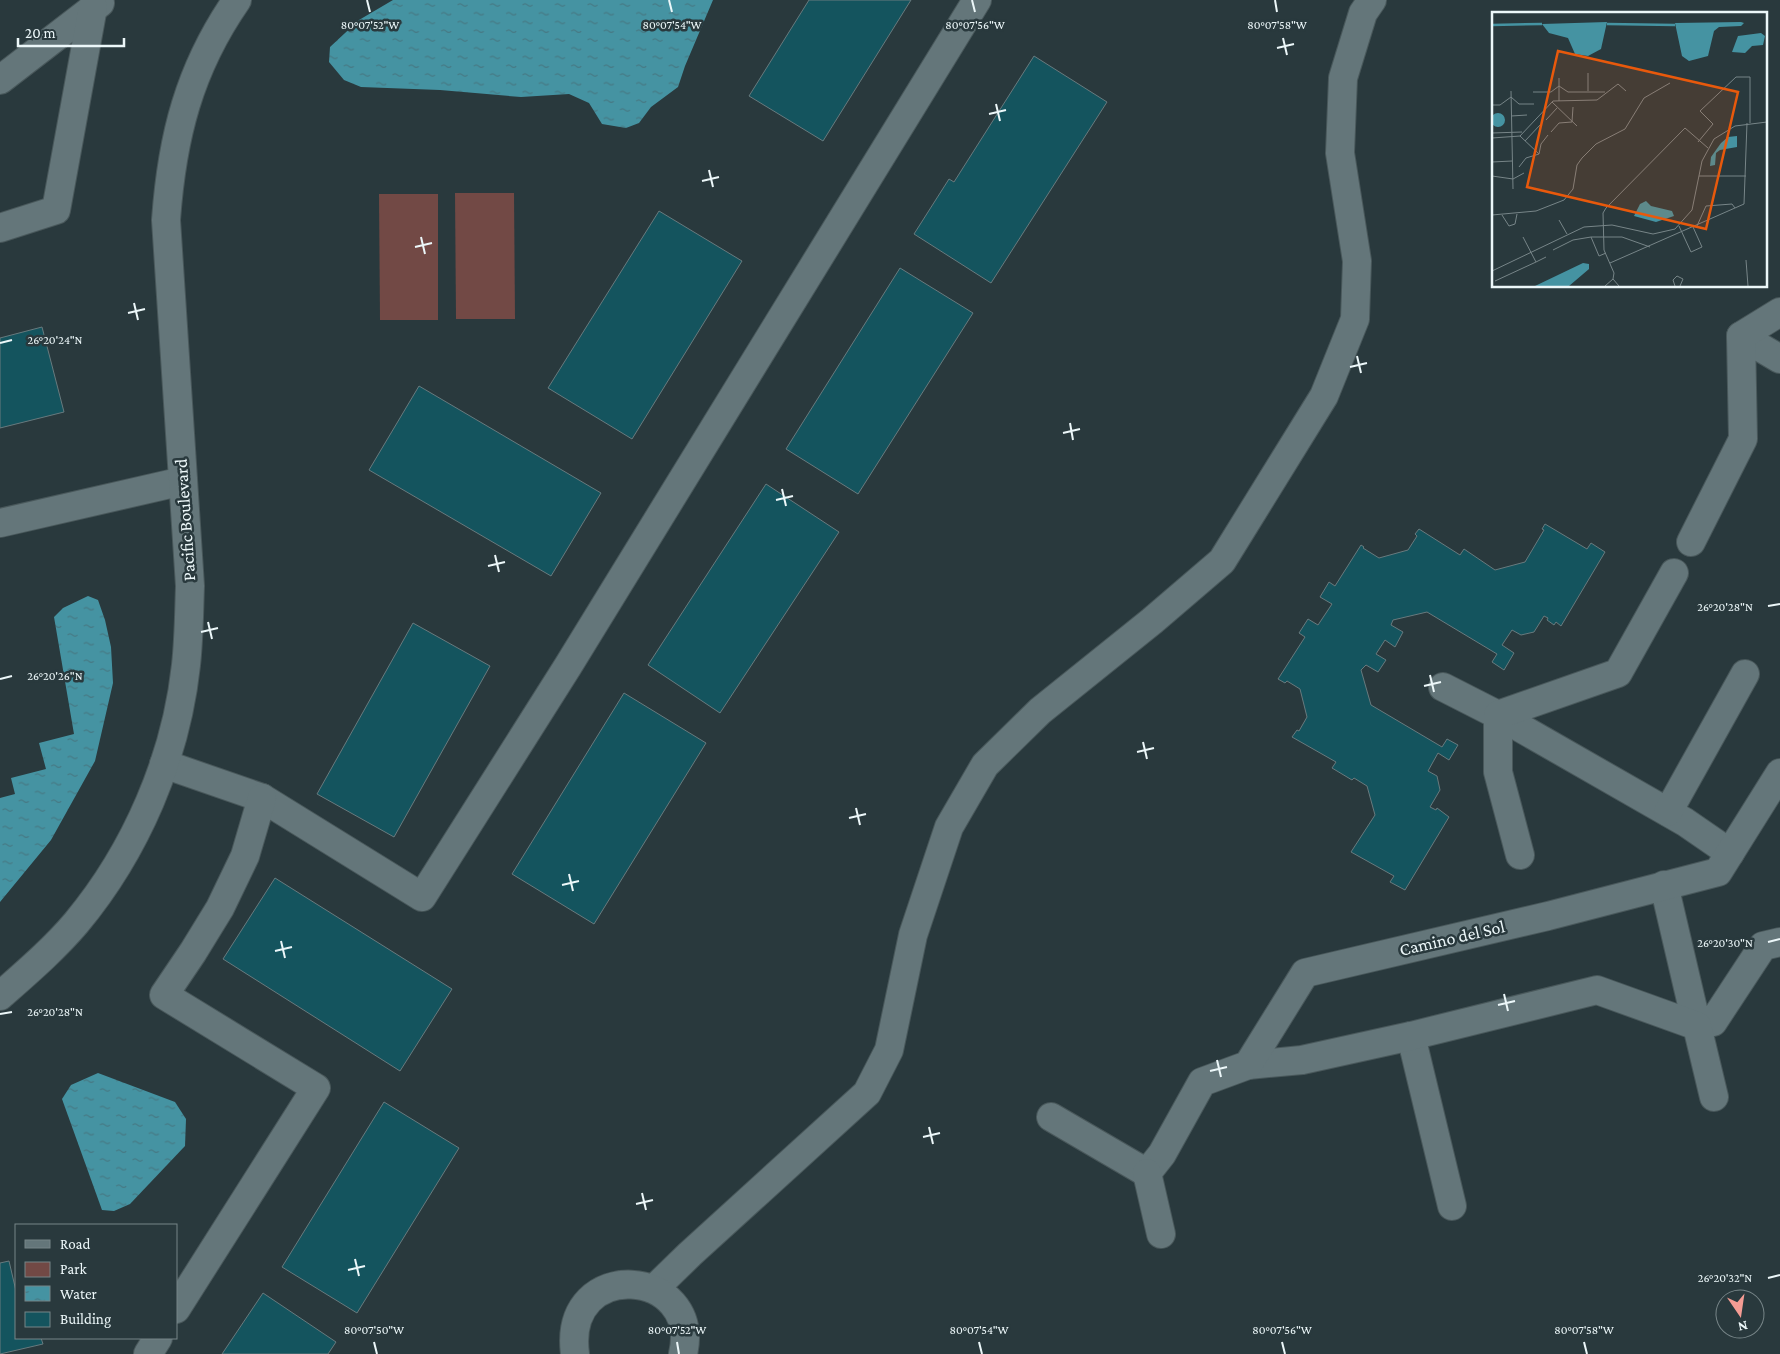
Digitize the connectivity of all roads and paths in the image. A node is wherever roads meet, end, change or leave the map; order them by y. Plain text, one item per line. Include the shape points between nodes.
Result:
1 (237, 0) edge
2 (977, 0) edge
3 (1372, 0) edge
4 (98, 4) edge
5 (0, 80) edge
6 (0, 228) edge
7 (1780, 312) edge
8 (1741, 336) junction
9 (1780, 359) edge
10 (183, 481) junction
11 (0, 523) edge
12 (1691, 542) dead end
13 (1674, 573) dead end
14 (1745, 674) dead end
15 (1443, 687) dead end
16 (1498, 715) junction
17 (164, 764) junction
18 (1780, 773) edge
19 (262, 798) junction
20 (1668, 812) junction
21 (1730, 853) junction
22 (1520, 854) dead end
23 (1664, 885) junction
24 (1780, 942) edge
25 (0, 996) edge
26 (1697, 1026) junction
27 (1411, 1036) junction
28 (1248, 1066) junction
29 (1714, 1097) dead end
30 (1051, 1117) dead end
31 (1154, 1164) junction
32 (1452, 1206) dead end
33 (1161, 1234) dead end
34 (654, 1289) junction
35 (178, 1306) edge
36 (157, 1339) edge
37 (148, 1354) edge
38 (575, 1354) edge
39 (683, 1354) edge

1 - 10 street, Pacific Boulevard via 209,45 195,78 180,122 168,184 166,220
2 - 19 street via 568,666 422,897
3 - 34 street via 1363,13 1343,78 1340,152 1357,260 1355,319 1324,396 1222,560 1040,711 986,764 949,827 913,935 888,1050 867,1093
4 - 5 street
4 - 6 street via 56,210
7 - 8 street
8 - 9 street
8 - 12 street via 1743,439
10 - 11 street
10 - 17 street, Pacific Boulevard via 190,586 189,626 179,706
13 - 16 street via 1618,673
14 - 20 street
15 - 16 street
16 - 20 street
16 - 22 street via 1498,772
17 - 19 street
17 - 25 street, Pacific Boulevard via 141,820 100,890 50,952
18 - 21 street, Camino del Sol
19 - 35 street via 245,856 220,908 164,995 316,1088
20 - 21 street
21 - 23 street, Camino del Sol via 1718,872
23 - 26 street
23 - 28 street, Camino del Sol via 1305,973
24 - 26 street via 1763,946 1713,1022
26 - 27 street via 1597,990
26 - 29 street
27 - 28 street via 1302,1060
27 - 32 street
28 - 31 street via 1202,1082
30 - 31 street
31 - 33 street
34 - 38 street via 634,1284 616,1285 586,1303 573,1336
34 - 39 street via 680,1315 685,1333
36 - 37 street

